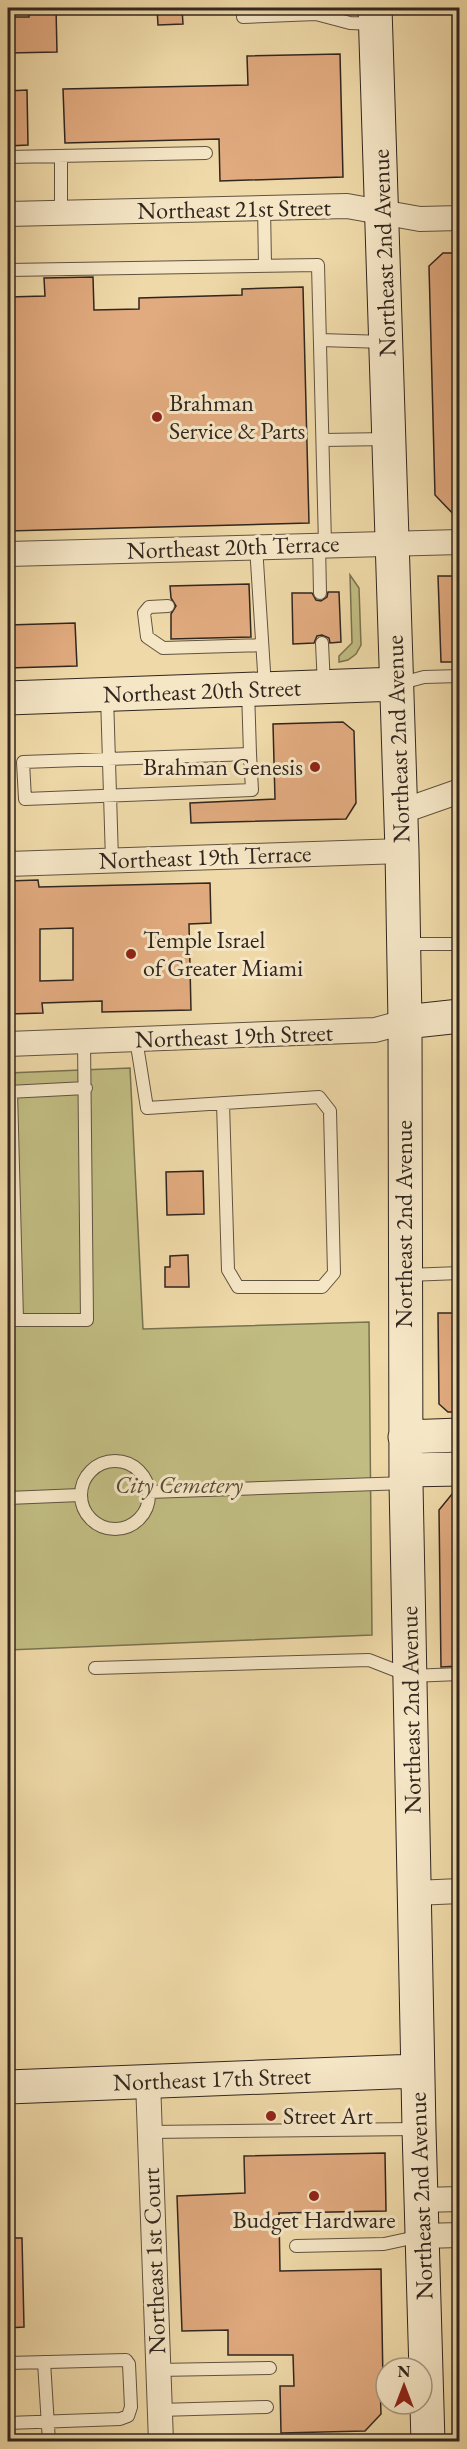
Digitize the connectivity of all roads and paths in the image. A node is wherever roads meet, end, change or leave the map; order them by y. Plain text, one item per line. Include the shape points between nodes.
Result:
1 (243, 8) edge
2 (376, 16) edge
3 (206, 153) dead end
4 (61, 156) junction
5 (8, 157) edge
6 (264, 208) junction
7 (61, 212) junction
8 (382, 212) junction
9 (8, 214) edge
10 (459, 218) edge
11 (265, 264) junction
12 (8, 270) edge
13 (320, 340) junction
14 (387, 342) junction
15 (389, 439) junction
16 (323, 440) junction
17 (459, 542) edge
18 (393, 543) junction
19 (322, 544) junction
20 (256, 546) junction
21 (8, 554) edge
22 (320, 593) dead end
23 (168, 606) dead end
24 (322, 643) dead end
25 (262, 645) junction
26 (459, 676) edge
27 (397, 684) junction
28 (324, 686) junction
29 (256, 688) junction
30 (106, 695) junction
31 (8, 698) edge
32 (250, 754) junction
33 (108, 759) junction
34 (459, 790) edge
35 (110, 796) junction
36 (400, 812) junction
37 (402, 851) junction
38 (112, 860) junction
39 (8, 864) edge
40 (403, 944) junction
41 (459, 944) edge
42 (459, 1016) edge
43 (405, 1022) junction
44 (136, 1039) junction
45 (84, 1041) junction
46 (8, 1044) edge
47 (86, 1088) junction
48 (9, 1091) edge
49 (223, 1103) junction
50 (459, 1273) edge
51 (404, 1275) junction
52 (12, 1320) edge
53 (459, 1435) edge
54 (405, 1437) junction
55 (459, 1469) edge
56 (406, 1476) junction
57 (149, 1492) junction
58 (80, 1495) junction
59 (8, 1497) edge
60 (95, 1668) dead end
61 (459, 1674) edge
62 (410, 1676) junction
63 (459, 1891) edge
64 (415, 1893) junction
65 (417, 2071) junction
66 (148, 2082) junction
67 (8, 2087) edge
68 (419, 2129) junction
69 (150, 2132) junction
70 (459, 2199) edge
71 (421, 2200) junction
72 (459, 2235) edge
73 (422, 2236) junction
74 (296, 2246) dead end
75 (44, 2362) junction
76 (8, 2363) edge
77 (270, 2368) dead end
78 (158, 2370) junction
79 (267, 2407) dead end
80 (159, 2410) junction
81 (48, 2421) junction
82 (8, 2423) edge
83 (49, 2442) edge
84 (160, 2442) edge
85 (428, 2442) edge

1 - 2 lane via 243,17 316,14 350,23
2 - 8 main road, Northeast 2nd Avenue
3 - 4 lane
4 - 5 lane
4 - 7 lane
6 - 7 street, Northeast 21st Street
6 - 8 street, Northeast 21st Street via 348,206
6 - 11 lane
7 - 9 street, Northeast 21st Street
8 - 10 street, Northeast 21st Street via 420,219
8 - 14 main road, Northeast 2nd Avenue
11 - 12 lane
11 - 13 lane via 318,265
13 - 14 lane
13 - 16 lane
14 - 15 main road, Northeast 2nd Avenue
15 - 16 lane
15 - 18 main road, Northeast 2nd Avenue
16 - 19 lane
17 - 18 street, Northeast 20th Terrace
18 - 19 street, Northeast 20th Terrace
18 - 27 main road, Northeast 2nd Avenue
19 - 20 street, Northeast 20th Terrace
19 - 22 lane
20 - 21 street, Northeast 20th Terrace
20 - 25 lane via 255,604
23 - 25 lane via 149,607 144,613 147,637 163,648
24 - 28 lane
25 - 29 lane
26 - 27 lane via 424,677
27 - 28 main road, Northeast 20th Street
27 - 36 main road, Northeast 2nd Avenue
28 - 29 main road, Northeast 20th Street
29 - 30 main road, Northeast 20th Street
29 - 32 lane
30 - 31 main road, Northeast 20th Street
30 - 33 lane
32 - 33 lane
32 - 35 lane via 252,790
33 - 35 lane
33 - 35 lane via 23,762 25,799
34 - 36 street
35 - 38 lane
36 - 37 main road, Northeast 2nd Avenue
37 - 38 street, Northeast 19th Terrace
37 - 40 main road, Northeast 2nd Avenue
38 - 39 street, Northeast 19th Terrace
40 - 41 lane
40 - 43 main road, Northeast 2nd Avenue
42 - 43 main road, Northeast 19th Street
43 - 44 street, Northeast 19th Street via 375,1030
43 - 51 main road, Northeast 2nd Avenue
44 - 45 street, Northeast 19th Street
44 - 49 lane via 147,1108
45 - 46 street, Northeast 19th Street
45 - 47 lane
47 - 48 lane
47 - 52 lane via 87,1320
48 - 52 lane
49 - 49 lane via 319,1097 330,1111 334,1273 322,1287 238,1287 228,1270
50 - 51 lane
51 - 54 main road, Northeast 2nd Avenue
53 - 54 main road
54 - 56 main road, Northeast 2nd Avenue
55 - 56 main road
56 - 57 lane
56 - 62 main road, Northeast 2nd Avenue
57 - 58 lane via 140,1471 119,1461 97,1466 88,1473
57 - 58 lane via 144,1513 137,1522 116,1530 87,1516
58 - 59 lane
60 - 62 lane via 369,1660
61 - 62 lane
62 - 64 main road, Northeast 2nd Avenue
63 - 64 street
64 - 65 main road, Northeast 2nd Avenue
65 - 66 main road, Northeast 17th Street
65 - 68 main road, Northeast 2nd Avenue
66 - 67 main road, Northeast 17th Street
66 - 69 street, Northeast 1st Court
68 - 69 lane
68 - 71 main road, Northeast 2nd Avenue
69 - 78 street, Northeast 1st Court
70 - 71 street
71 - 73 main road, Northeast 2nd Avenue
72 - 73 street
73 - 74 lane via 384,2244
73 - 85 main road, Northeast 2nd Avenue
75 - 76 lane
75 - 81 lane
75 - 81 lane via 119,2359 129,2364 128,2416
77 - 78 lane
78 - 80 street, Northeast 1st Court
79 - 80 lane
80 - 84 street, Northeast 1st Court
81 - 82 lane
81 - 83 lane

